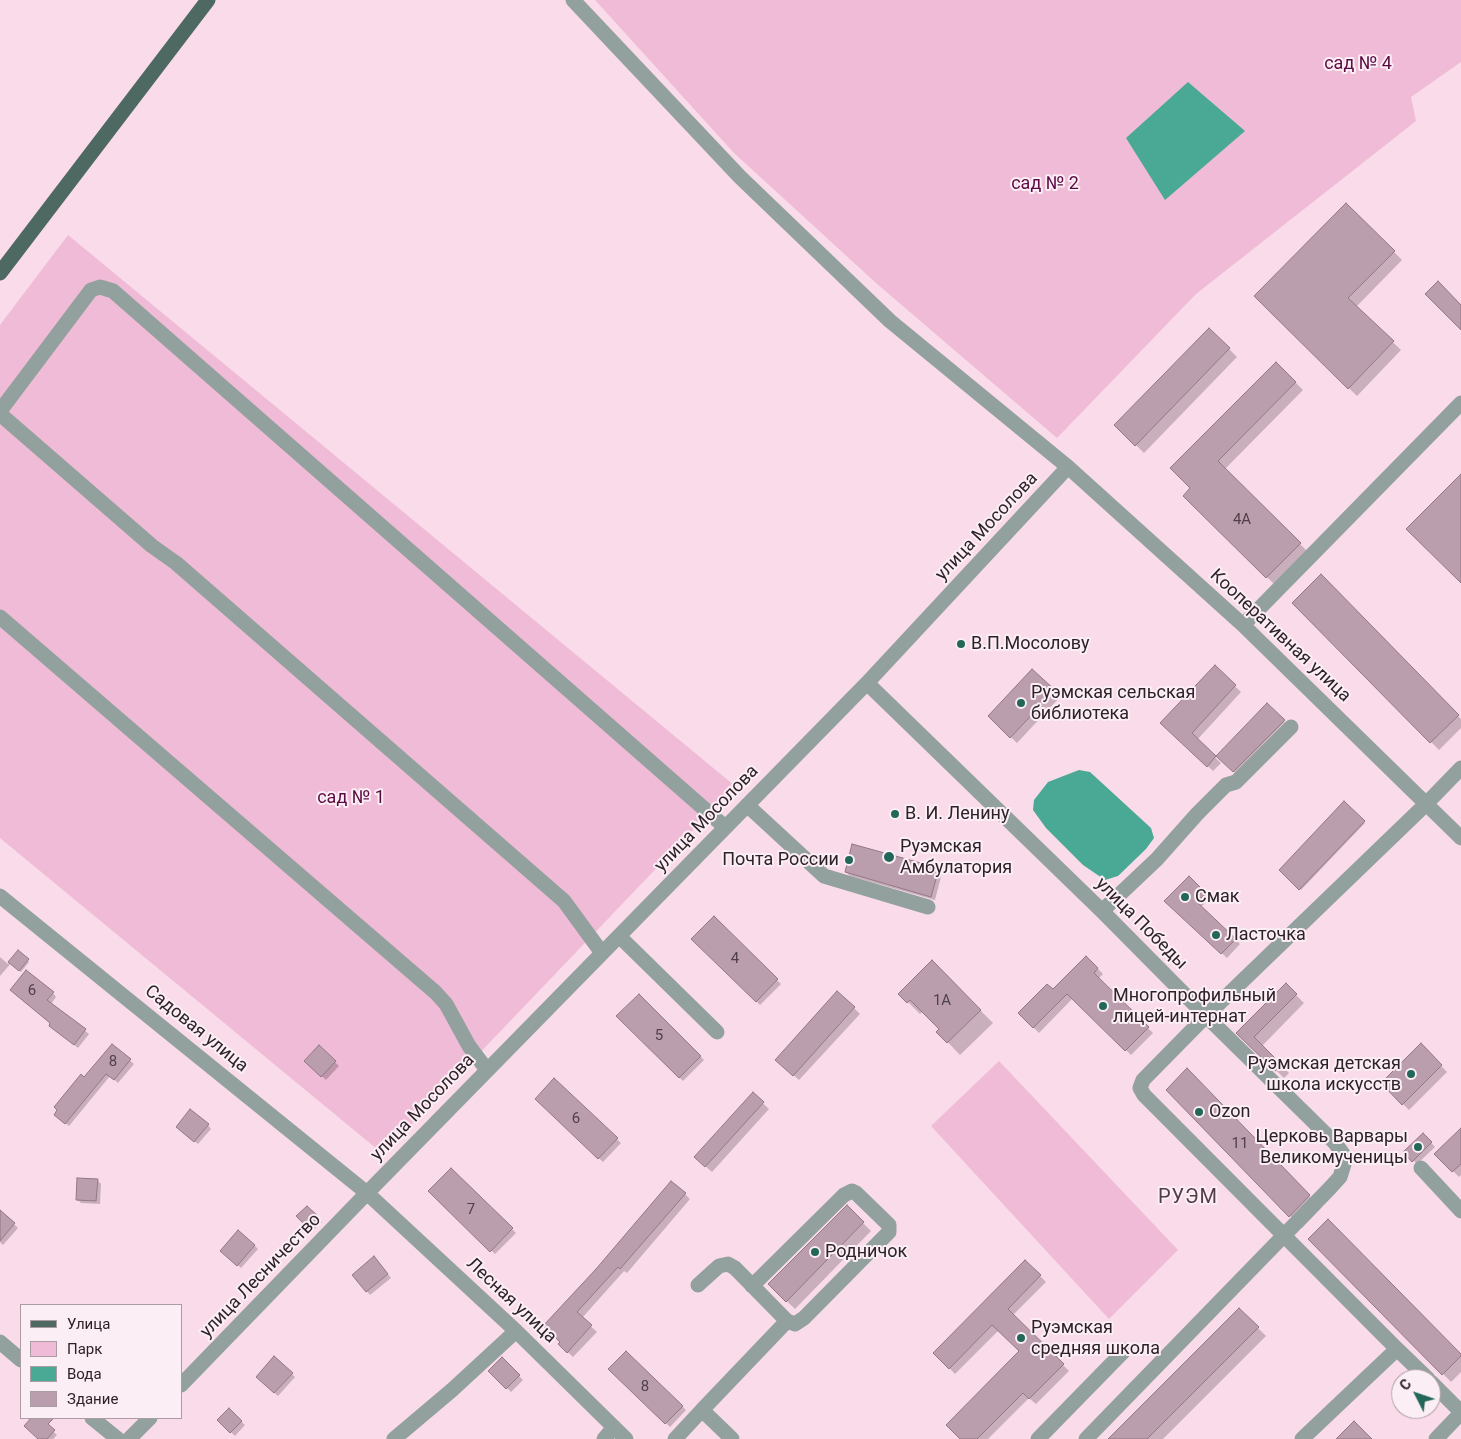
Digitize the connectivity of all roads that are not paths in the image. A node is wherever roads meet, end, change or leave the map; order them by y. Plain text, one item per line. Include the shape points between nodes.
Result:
1 (208, 0) edge
2 (573, 0) edge
3 (0, 273) edge
4 (1461, 402) edge
5 (0, 412) edge
6 (1068, 467) junction
7 (0, 617) edge
8 (1243, 625) junction
9 (867, 683) junction
10 (1291, 727) dead end
11 (1461, 768) edge
12 (1426, 804) junction
13 (747, 805) junction
14 (725, 828) junction
15 (1461, 838) edge
16 (0, 896) edge
17 (928, 907) dead end
18 (1102, 911) junction
19 (619, 936) junction
20 (602, 953) junction
21 (1206, 1016) junction
22 (717, 1032) dead end
23 (487, 1070) junction
24 (1421, 1168) dead end
25 (367, 1192) junction
26 (1461, 1211) edge
27 (1284, 1235) junction
28 (698, 1285) dead end
29 (752, 1286) junction
30 (787, 1321) junction
31 (516, 1331) junction
32 (0, 1342) edge
33 (1397, 1349) junction
34 (1125, 1350) dead end
35 (20, 1359) edge
36 (1418, 1369) edge
37 (182, 1384) edge
38 (1441, 1392) edge
39 (702, 1410) junction
40 (1461, 1413) edge
41 (93, 1419) edge
42 (149, 1419) edge
43 (614, 1427) junction
44 (118, 1439) edge
45 (129, 1439) edge
46 (394, 1439) edge
47 (604, 1439) edge
48 (626, 1439) edge
49 (675, 1439) edge
50 (732, 1439) edge
51 (1038, 1439) edge
52 (1086, 1439) edge
53 (1302, 1439) edge
54 (1436, 1439) edge

1 - 3 main road
2 - 6 street, Кооперативная улица via 740,177 890,321
4 - 8 street
5 - 14 street via 91,290 100,287 113,291
5 - 20 street via 564,901
6 - 8 street, Кооперативная улица
6 - 9 street, улица Мосолова
7 - 23 street via 435,992
8 - 12 street, Кооперативная улица
9 - 13 street, улица Мосолова
9 - 18 street, улица Победы
10 - 18 street via 1236,782 1226,785 1157,859
11 - 12 street
12 - 15 street, Кооперативная улица
12 - 21 street
13 - 14 street, улица Мосолова
13 - 17 street via 824,876
14 - 19 street, улица Мосолова
16 - 25 street, Садовая улица
18 - 21 street, улица Победы
19 - 20 street, улица Мосолова
19 - 22 street
20 - 23 street, улица Мосолова
21 - 27 street, улица Победы via 1344,1154 1340,1177
21 - 27 street via 1142,1080 1140,1088
23 - 25 street, улица Мосолова
24 - 26 street
25 - 31 street, Лесная улица
25 - 37 street, улица Лесничество
27 - 33 street
27 - 52 street, улица Победы
28 - 29 street via 719,1266 728,1264
29 - 30 street
29 - 30 street via 844,1195 852,1191 889,1225 889,1232 804,1318 795,1324
30 - 39 street
31 - 43 street, Лесная улица
31 - 46 street
32 - 35 street
33 - 36 street
33 - 53 street
34 - 51 street
38 - 40 street
39 - 49 street
39 - 50 street
40 - 54 street
41 - 44 street
42 - 45 street
43 - 47 street
43 - 48 street, Лесная улица

